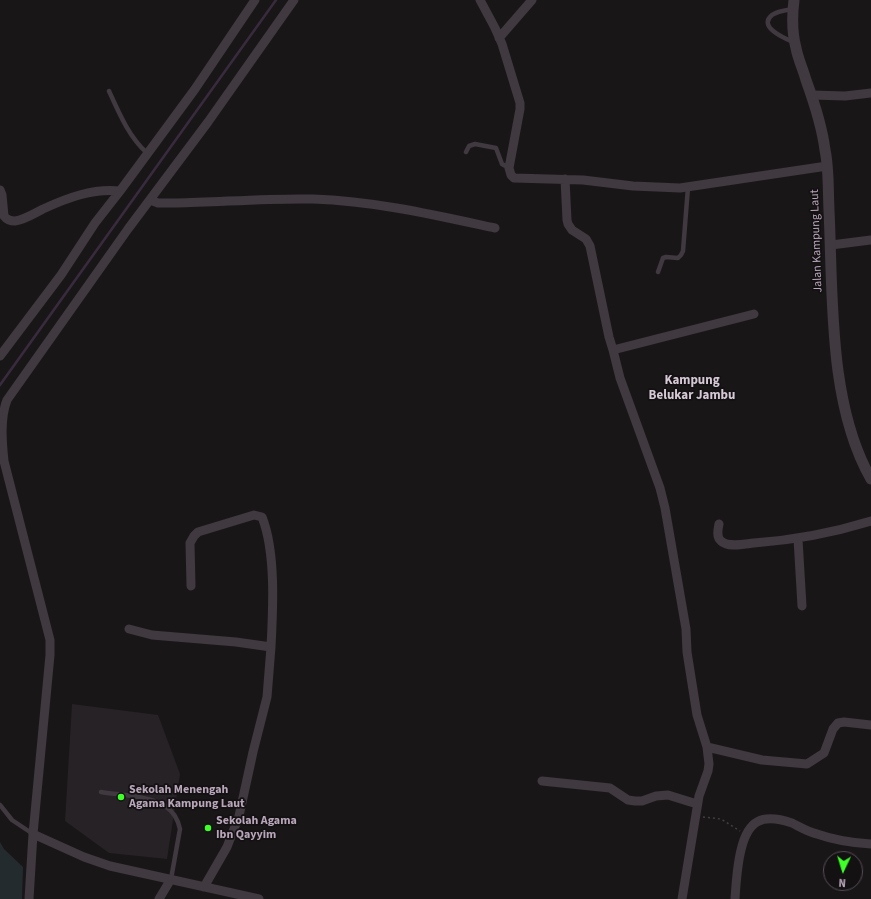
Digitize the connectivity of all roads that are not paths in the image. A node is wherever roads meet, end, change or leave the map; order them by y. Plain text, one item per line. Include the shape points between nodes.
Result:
1 (255, 0) edge
2 (294, 0) edge
3 (480, 0) edge
4 (532, 0) edge
5 (793, 4) edge
6 (499, 38) junction
7 (795, 43) junction
8 (109, 91) dead end
9 (871, 94) edge
10 (812, 96) junction
11 (466, 152) dead end
12 (147, 153) junction
13 (827, 166) junction
14 (508, 168) junction
15 (565, 179) junction
16 (688, 187) junction
17 (0, 190) edge
18 (120, 191) junction
19 (150, 200) junction
20 (495, 228) dead end
21 (871, 240) edge
22 (831, 245) junction
23 (658, 272) dead end
24 (754, 314) dead end
25 (613, 350) junction
26 (0, 356) edge
27 (2, 408) edge
28 (871, 479) edge
29 (871, 521) edge
30 (719, 524) dead end
31 (798, 539) junction
32 (191, 586) dead end
33 (802, 606) dead end
34 (129, 629) dead end
35 (272, 647) junction
36 (871, 726) edge
37 (707, 747) junction
38 (542, 781) dead end
39 (101, 792) dead end
40 (0, 805) edge
41 (697, 808) junction
42 (37, 836) junction
43 (871, 844) edge
44 (171, 879) junction
45 (204, 887) junction
46 (28, 899) edge
47 (159, 899) edge
48 (259, 899) edge
49 (682, 899) edge
50 (735, 899) edge

1 - 12 street
2 - 19 street
3 - 6 street
4 - 6 street
5 - 7 street, Jalan Kampung Laut
5 - 7 lane via 772,15 768,24 773,32
6 - 14 street via 507,56 520,103
7 - 10 street, Jalan Kampung Laut
8 - 12 lane via 138,145
9 - 10 street
10 - 13 street, Jalan Kampung Laut via 823,136
11 - 14 lane via 469,146 475,144 496,148 502,164
12 - 18 street
13 - 16 street
13 - 22 street, Jalan Kampung Laut
14 - 15 street via 514,178
15 - 16 street via 633,186
15 - 25 street via 567,220 570,227 586,239 590,246
16 - 23 lane via 683,251 678,258 663,258
17 - 18 street via 4,216 10,221 82,194
18 - 26 street
19 - 20 street via 158,203 335,200 406,209
19 - 27 street
21 - 22 street
22 - 28 street, Jalan Kampung Laut via 834,325 842,399 849,427
24 - 25 street
25 - 37 street via 620,378 665,508 686,629 697,715
27 - 42 street via 4,461 50,640
29 - 31 street
30 - 31 street via 718,539 728,544
31 - 33 street
32 - 35 street via 190,543 198,532 254,515 262,517 270,552
34 - 35 street via 152,635
35 - 45 street via 267,697 239,816 227,846
36 - 37 street via 844,722 838,724 824,753 807,764 762,760
37 - 41 street via 709,768 700,790
38 - 41 street via 610,788 628,800 635,801 668,795
39 - 44 lane via 155,801 166,806 173,814 180,829
40 - 42 lane via 15,823
41 - 49 street
42 - 44 street via 84,858
42 - 46 street
43 - 50 street via 818,835 775,819 761,819 746,835 741,850
44 - 45 street
44 - 47 street
45 - 48 street

